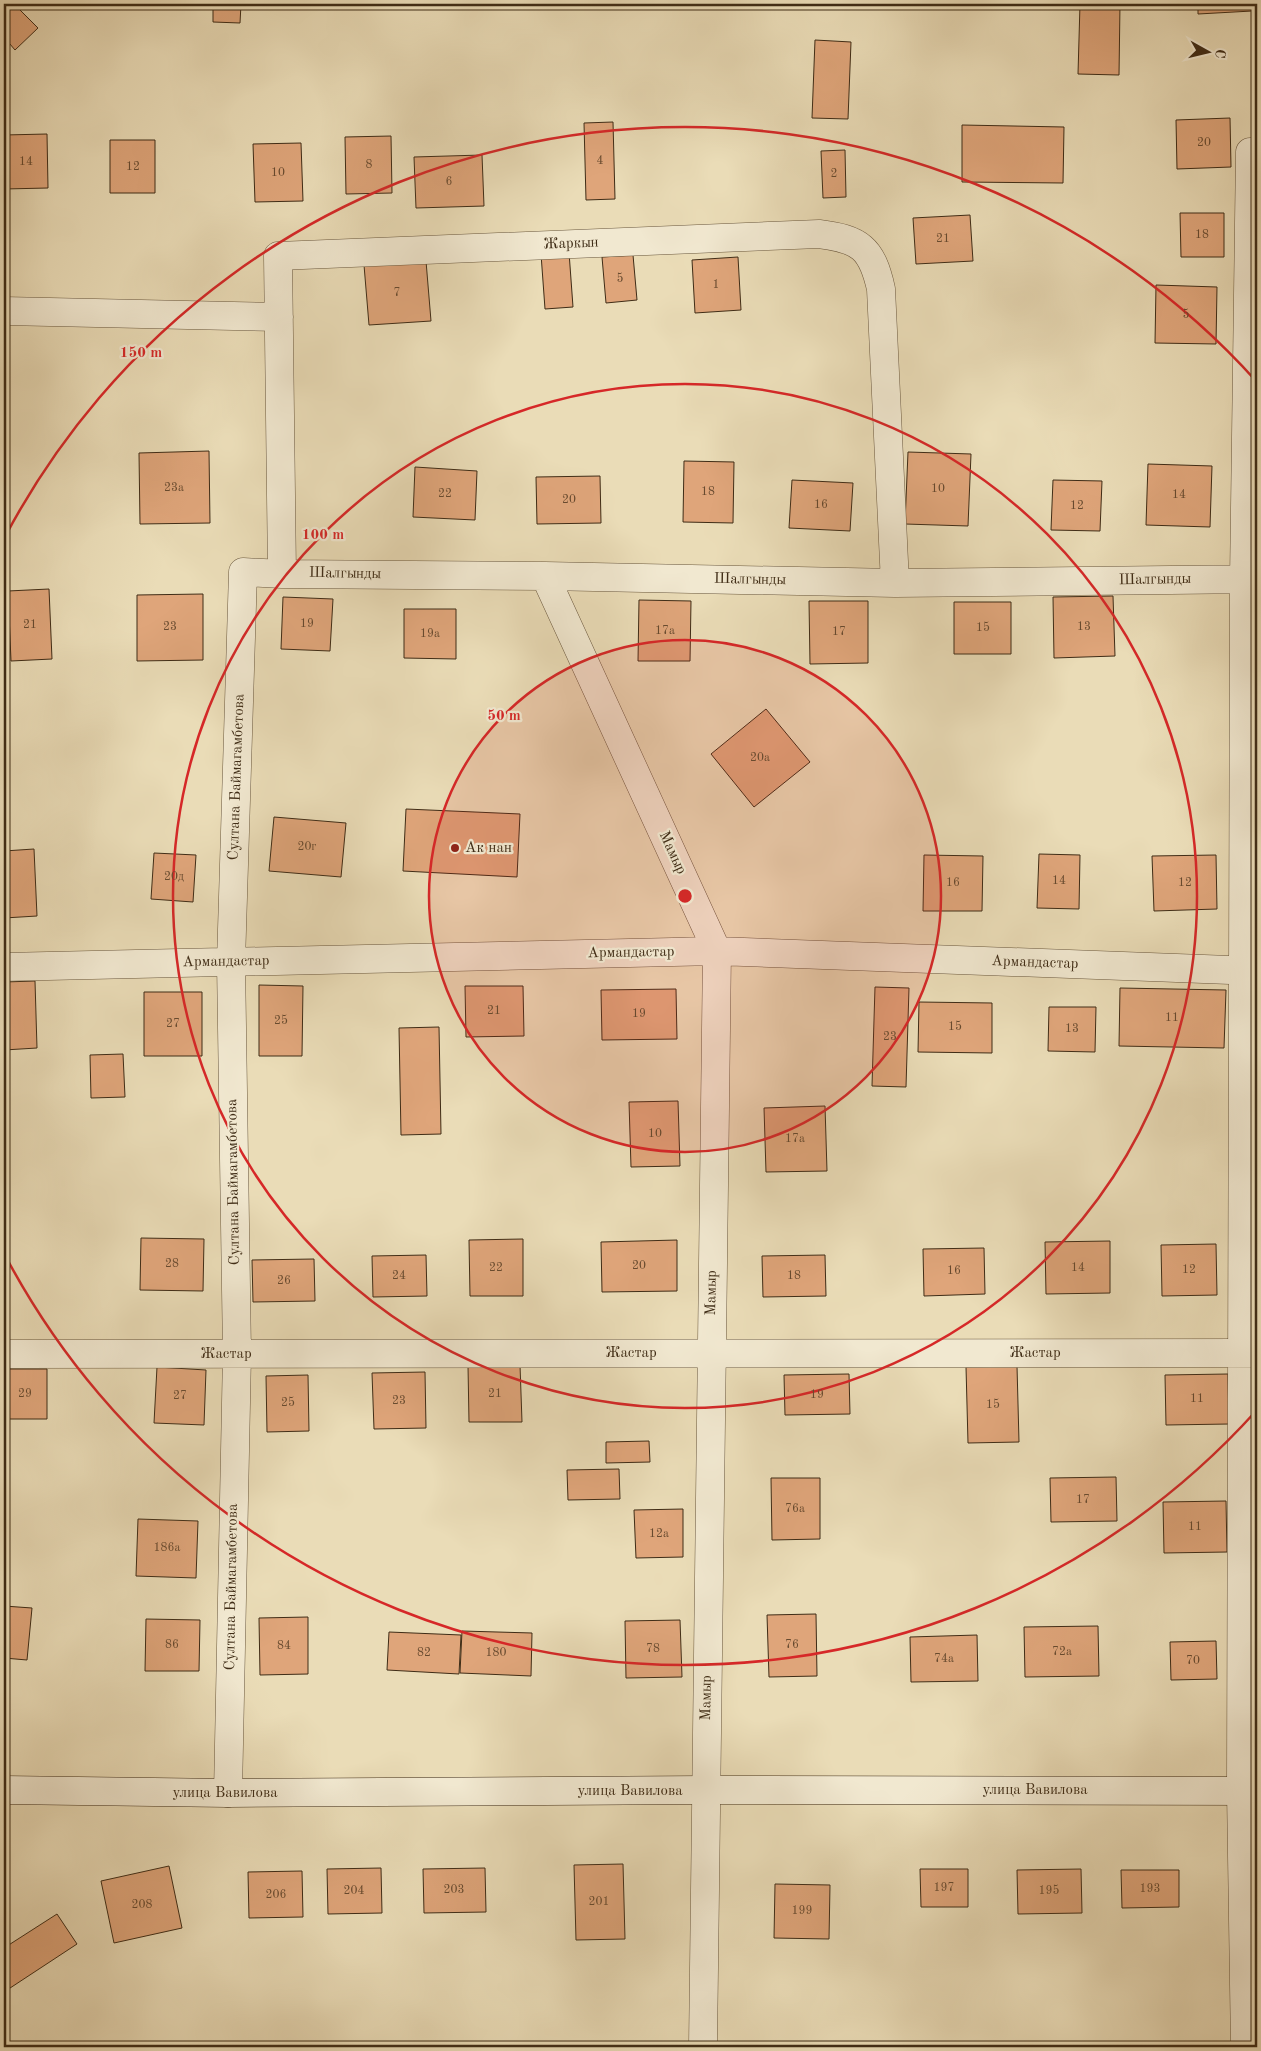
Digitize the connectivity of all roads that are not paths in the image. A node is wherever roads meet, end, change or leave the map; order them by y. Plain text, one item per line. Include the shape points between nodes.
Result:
1 (1250, 152) dead end
2 (4, 311) edge
3 (279, 317) junction
4 (243, 572) joint
5 (282, 574) junction
6 (545, 576) junction
7 (1251, 579) edge
8 (895, 583) junction
9 (717, 951) junction
10 (231, 962) junction
11 (4, 967) edge
12 (1250, 972) edge
13 (712, 1353) junction
14 (1250, 1353) edge
15 (4, 1354) edge
16 (237, 1354) junction
17 (4, 1790) edge
18 (705, 1790) junction
19 (1249, 1791) edge
20 (228, 1793) junction
21 (703, 2047) edge
22 (1245, 2047) edge

1 - 7 street
2 - 3 street
3 - 5 street
3 - 8 street, Жаркын via 278,256 819,234 841,236 861,246 876,266 881,289
4 - 5 street, Шалгынды
4 - 10 street, Султана Баймагамбетова
5 - 6 street, Шалгынды
6 - 8 street, Шалгынды
6 - 9 street, Мамыр
7 - 8 street, Шалгынды
7 - 12 street
9 - 10 street, Армандастар
9 - 12 street, Армандастар
9 - 13 street, Мамыр
10 - 11 street, Армандастар
10 - 16 street, Султана Баймагамбетова
12 - 14 street
13 - 14 street, Жастар
13 - 16 street, Жастар
13 - 18 street, Мамыр
14 - 19 street
15 - 16 street, Жастар
16 - 20 street, Султана Баймагамбетова
17 - 20 street, улица Вавилова
18 - 19 street, улица Вавилова
18 - 20 street, улица Вавилова
18 - 21 street, Мамыр
19 - 22 street

